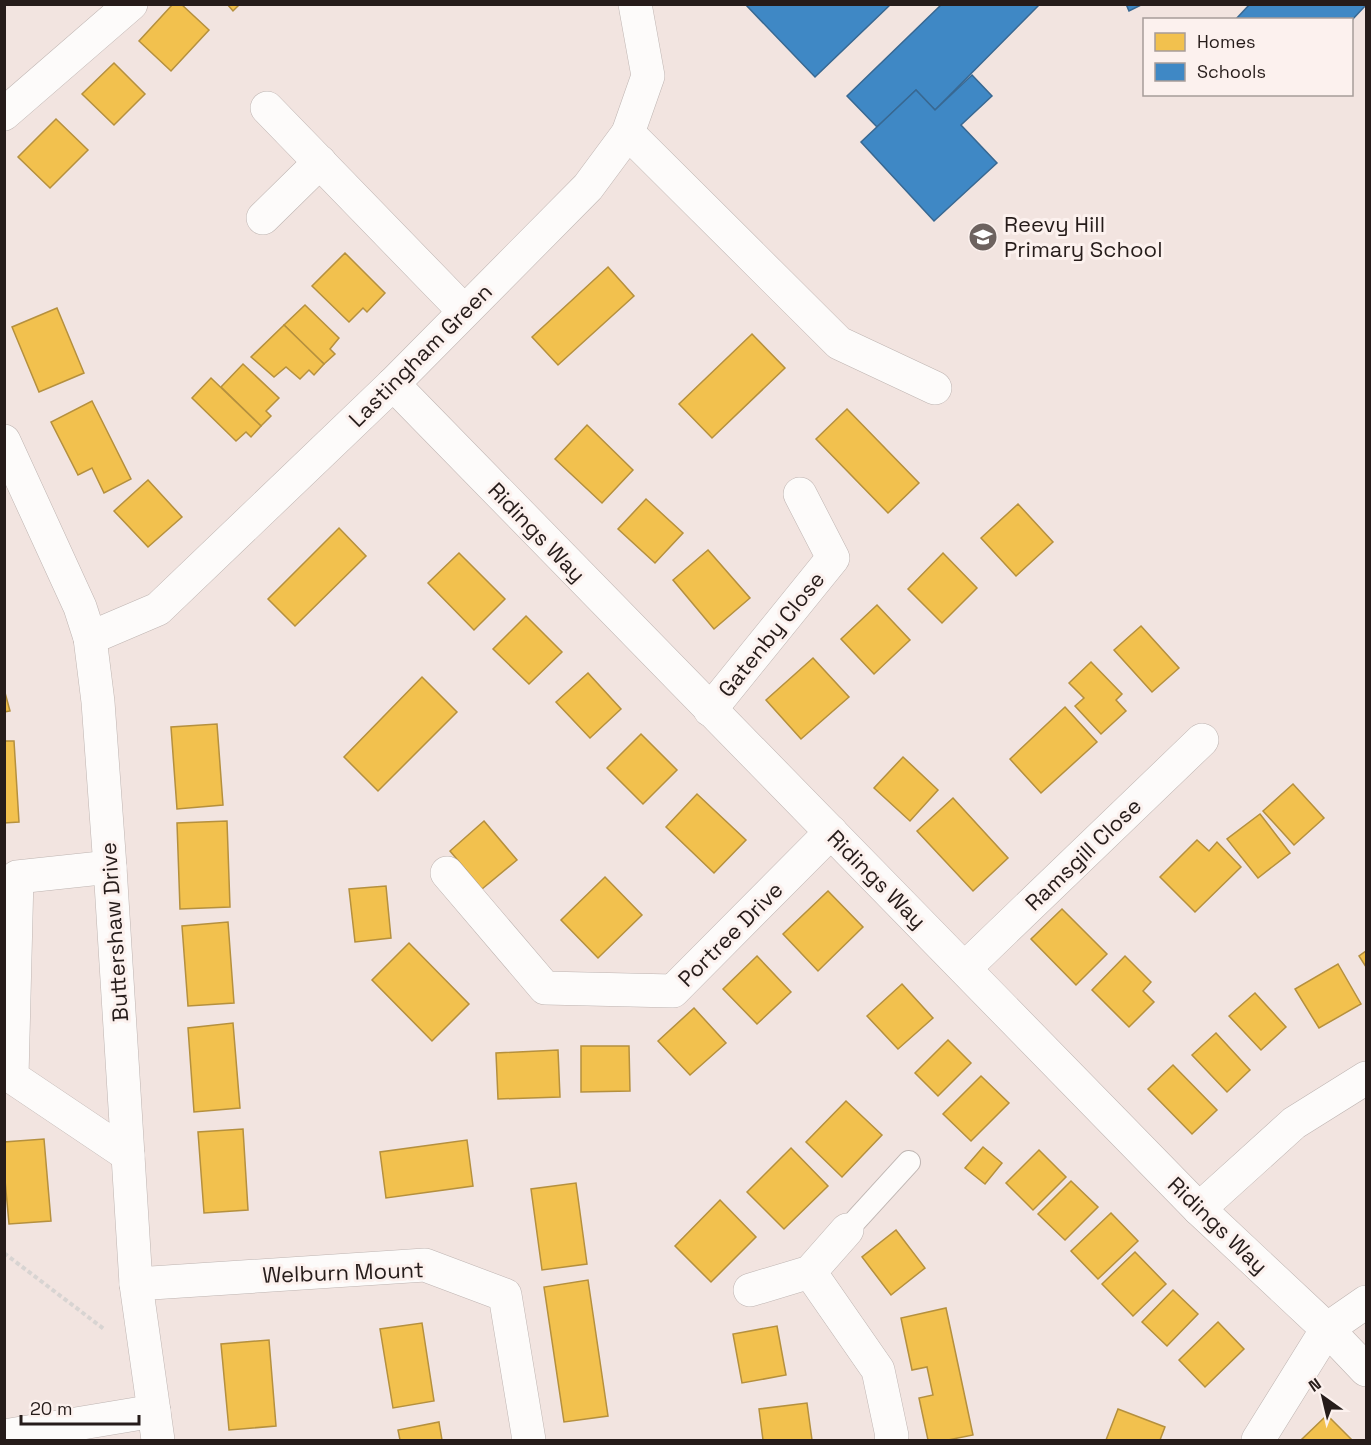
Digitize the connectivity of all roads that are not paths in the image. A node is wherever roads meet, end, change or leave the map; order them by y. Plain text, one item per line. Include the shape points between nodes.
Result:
1 (131, 4) edge
2 (635, 4) edge
3 (267, 108) dead end
4 (4, 114) edge
5 (628, 133) junction
6 (320, 162) junction
7 (263, 218) dead end
8 (464, 311) junction
9 (393, 384) junction
10 (935, 388) dead end
11 (4, 441) edge
12 (800, 494) dead end
13 (90, 638) junction
14 (710, 710) junction
15 (1202, 740) dead end
16 (831, 832) junction
17 (110, 867) junction
18 (447, 873) dead end
19 (965, 968) junction
20 (1366, 1078) edge
21 (128, 1155) junction
22 (909, 1162) dead end
23 (1199, 1209) junction
24 (847, 1230) joint
25 (810, 1272) junction
26 (136, 1284) junction
27 (750, 1290) dead end
28 (1366, 1302) edge
29 (1327, 1329) junction
30 (1366, 1370) edge
31 (156, 1426) edge
32 (4, 1436) edge
33 (529, 1440) edge
34 (891, 1440) edge
35 (1258, 1440) edge

1 - 4 street
2 - 5 street, Lastingham Green via 648,76
3 - 6 street
5 - 8 street, Lastingham Green via 588,187
5 - 10 street via 839,343
6 - 7 street
6 - 8 street
8 - 9 street, Lastingham Green
9 - 13 street, Lastingham Green via 158,609
9 - 14 street, Ridings Way
11 - 13 street, Buttershaw Drive via 80,607
12 - 14 street, Gatenby Close via 833,558
13 - 17 street, Buttershaw Drive
14 - 16 street, Ridings Way
15 - 19 street, Ramsgill Close
16 - 18 street, Portree Drive via 673,991 545,987
16 - 19 street, Ridings Way
17 - 21 street, Buttershaw Drive
17 - 21 street via 17,877 12,1077
19 - 23 street, Ridings Way
20 - 23 street via 1294,1123
21 - 26 street, Buttershaw Drive
22 - 24 lane
23 - 29 street, Ridings Way
24 - 25 street
25 - 27 street
25 - 34 street via 878,1370
26 - 31 street, Buttershaw Drive
26 - 33 street, Welburn Mount via 425,1264 505,1295
28 - 29 street
29 - 30 street, Ridings Way
29 - 35 street
31 - 32 street

